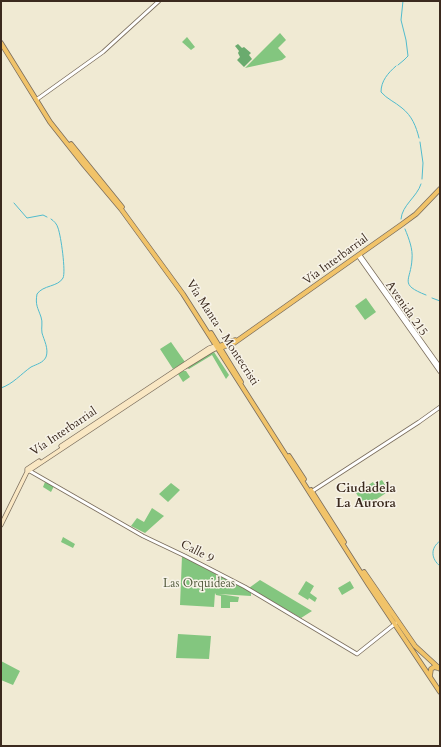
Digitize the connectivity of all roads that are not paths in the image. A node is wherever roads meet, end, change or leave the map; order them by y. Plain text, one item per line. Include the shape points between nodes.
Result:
1 (159, 1) edge
2 (1, 38) edge
3 (1, 43) edge
4 (37, 99) junction
5 (440, 189) edge
6 (359, 255) junction
7 (238, 340) junction
8 (230, 346) junction
9 (218, 347) junction
10 (224, 354) junction
11 (440, 367) edge
12 (440, 372) edge
13 (440, 407) edge
14 (28, 471) junction
15 (310, 492) junction
16 (1, 525) edge
17 (396, 623) junction
18 (440, 669) edge
19 (430, 676) junction
20 (440, 692) edge

1 - 4 street via 103,52
2 - 4 main road, Vía Manta - Montecristi
3 - 4 main road, Vía Manta - Montecristi
4 - 9 main road, Vía Manta - Montecristi via 67,144 140,234
5 - 6 main road, Vía Interbarrial via 416,214
6 - 7 main road, Vía Interbarrial
6 - 11 street, Avenida 215
6 - 12 street, Avenida 215
7 - 8 main road, Vía Interbarrial
7 - 9 main road, Vía Interbarrial
8 - 9 main road, Vía Interbarrial
8 - 10 main road
9 - 10 main road, Vía Manta - Montecristi
9 - 14 main road, Vía Interbarrial via 209,348
9 - 15 main road, Vía Manta - Montecristi
10 - 15 main road, Vía Manta - Montecristi
13 - 15 street
14 - 16 main road, Vía Interbarrial
14 - 17 street, Calle 9 via 138,533 245,587 357,654
15 - 17 main road, Vía Manta - Montecristi
17 - 18 main road, Vía Manta - Montecristi via 415,646
17 - 19 main road
18 - 19 main road via 432,668
19 - 20 main road

